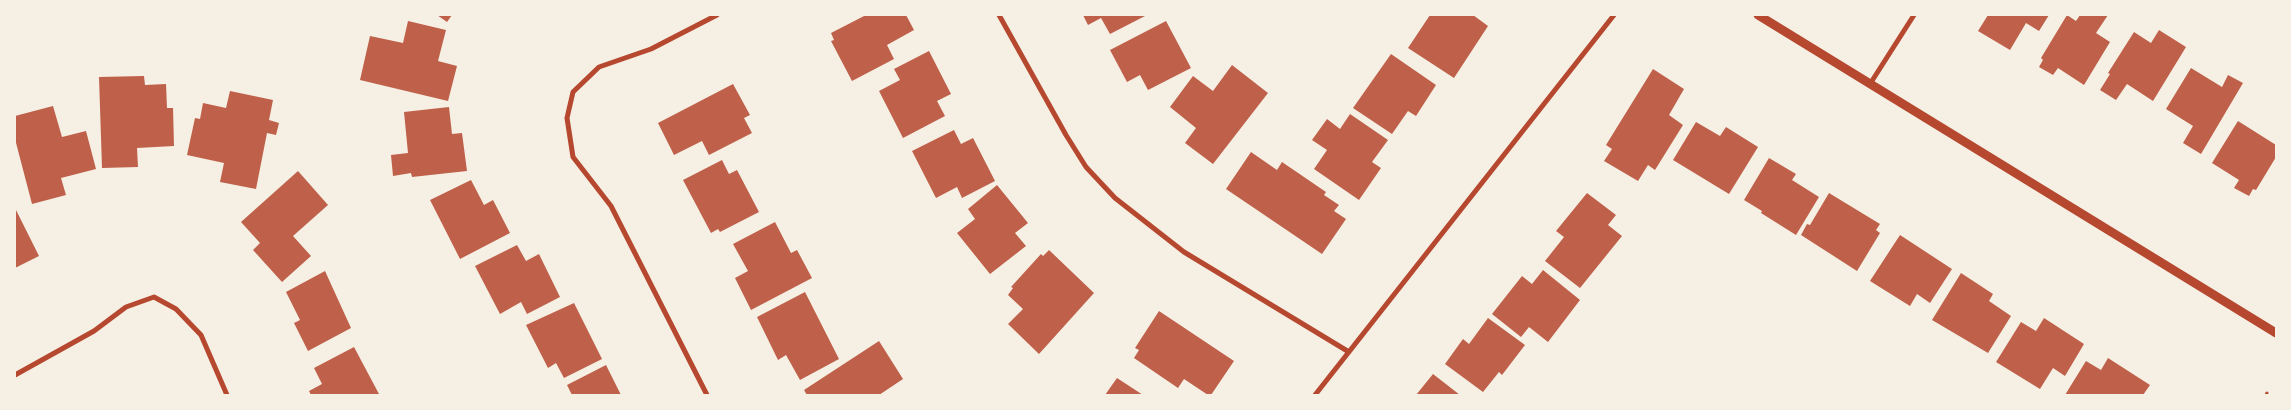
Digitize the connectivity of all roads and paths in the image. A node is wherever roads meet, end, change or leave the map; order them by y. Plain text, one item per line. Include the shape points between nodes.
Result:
1 (717, 15) edge
2 (999, 15) edge
3 (1614, 15) edge
4 (1758, 15) edge
5 (1914, 15) edge
6 (1870, 84) junction
7 (2276, 333) edge
8 (1350, 352) junction
9 (15, 375) edge
10 (227, 395) edge
11 (707, 395) edge
12 (1315, 395) edge

1 - 11 street via 651,49 599,68 573,92 567,118 573,157 611,206
2 - 8 street via 1086,167 1115,198 1184,252
3 - 8 street
4 - 6 street
5 - 6 street
6 - 7 street
8 - 12 street
9 - 10 street via 94,331 126,307 154,297 176,309 200,335

